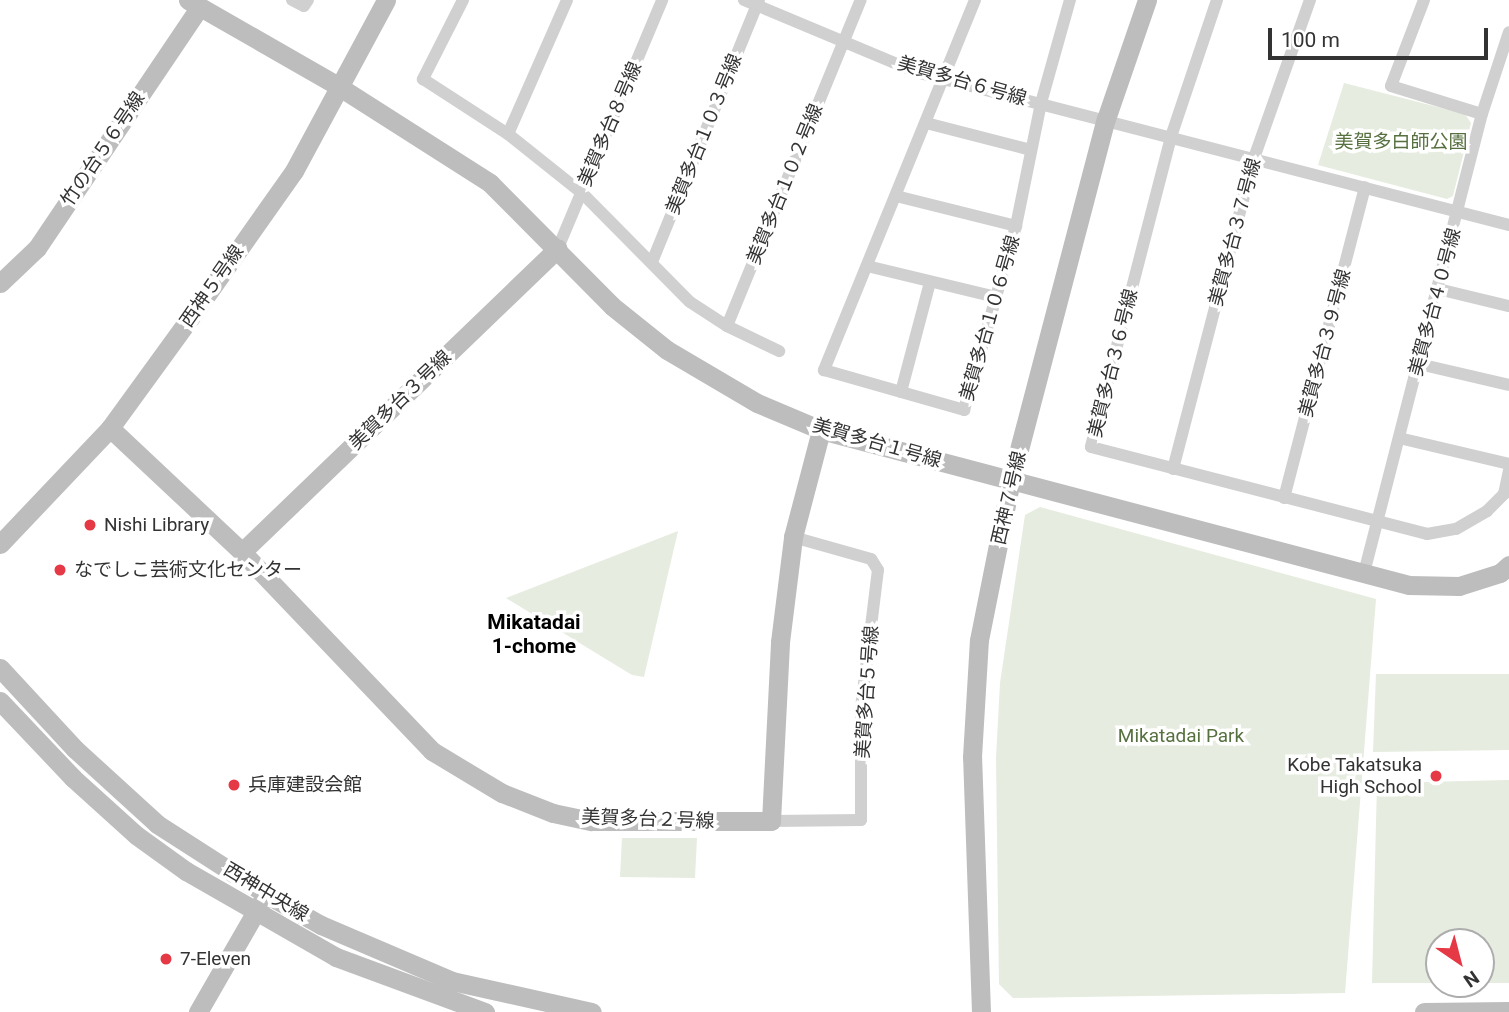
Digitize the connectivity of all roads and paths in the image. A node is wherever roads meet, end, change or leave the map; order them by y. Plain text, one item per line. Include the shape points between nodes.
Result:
1 (292, 0) edge
2 (307, 0) edge
3 (386, 0) edge
4 (463, 0) edge
5 (567, 0) edge
6 (662, 0) edge
7 (744, 0) edge
8 (861, 0) edge
9 (975, 0) edge
10 (1070, 0) edge
11 (1147, 0) edge
12 (1217, 0) edge
13 (1310, 0) edge
14 (1424, 0) edge
15 (196, 3) edge
16 (758, 3) edge
17 (1509, 32) edge
18 (844, 42) junction
19 (944, 79) junction
20 (338, 86) junction
21 (1041, 103) junction
22 (1482, 114) junction
23 (1106, 119) junction
24 (926, 123) junction
25 (508, 134) junction
26 (1171, 136) junction
27 (1031, 150) junction
28 (1254, 158) junction
29 (1365, 187) junction
30 (582, 192) junction
31 (896, 196) junction
32 (1459, 212) junction
33 (1509, 225) edge
34 (1016, 226) junction
35 (558, 248) junction
36 (652, 262) junction
37 (867, 266) junction
38 (0, 282) edge
39 (930, 282) junction
40 (1438, 289) junction
41 (996, 297) junction
42 (1509, 306) edge
43 (727, 326) junction
44 (779, 351) dead end
45 (1419, 364) junction
46 (1509, 385) edge
47 (901, 392) junction
48 (110, 428) junction
49 (821, 430) junction
50 (1399, 438) junction
51 (1509, 464) edge
52 (1173, 469) junction
53 (1509, 471) edge
54 (1011, 480) junction
55 (1284, 498) junction
56 (1377, 522) junction
57 (793, 537) junction
58 (0, 544) edge
59 (242, 552) junction
60 (1509, 565) edge
61 (1364, 573) junction
62 (0, 668) edge
63 (0, 701) edge
64 (771, 821) junction
65 (266, 894) junction
66 (255, 913) junction
67 (1509, 1011) edge
68 (198, 1012) edge
69 (485, 1012) edge
70 (592, 1012) edge
71 (981, 1012) edge
72 (1424, 1012) edge

1 - 2 street via 304,6
3 - 20 street, 西神５号線
4 - 25 street via 423,79
5 - 25 street
6 - 30 street, 美賀多台８号線
7 - 16 street, 美賀多台６号線
8 - 18 street, 美賀多台１０２号線
9 - 19 street, 美賀多台１０６号線
10 - 21 street, 美賀多台１０６号線
11 - 23 street, 西神７号線
12 - 26 street, 美賀多台３６号線
13 - 28 street, 美賀多台３７号線
14 - 22 street via 1391,86
15 - 20 street, 美賀多台１号線
15 - 38 street, 竹の台５６号線 via 37,248
16 - 18 street, 美賀多台６号線
16 - 36 street, 美賀多台１０３号線
17 - 22 street, 美賀多台４０号線
18 - 19 street, 美賀多台６号線
18 - 43 street, 美賀多台１０２号線
19 - 21 street, 美賀多台６号線
19 - 24 street, 美賀多台１０６号線
20 - 35 street, 美賀多台１号線 via 490,183
20 - 48 street, 西神５号線 via 294,171
21 - 23 street, 美賀多台６号線
21 - 27 street, 美賀多台１０６号線
22 - 32 street, 美賀多台４０号線
23 - 26 street, 美賀多台６号線
23 - 54 street, 西神７号線
24 - 27 street
24 - 31 street, 美賀多台１０６号線
25 - 30 street
26 - 28 street, 美賀多台６号線
26 - 52 street, 美賀多台３６号線 via 1091,447
27 - 34 street, 美賀多台１０６号線
28 - 29 street, 美賀多台６号線
28 - 52 street, 美賀多台３７号線
29 - 32 street, 美賀多台６号線
29 - 55 street, 美賀多台３９号線
30 - 35 street, 美賀多台８号線
30 - 36 street
31 - 34 street
31 - 37 street, 美賀多台１０６号線
32 - 33 street, 美賀多台６号線
32 - 40 street, 美賀多台４０号線
34 - 41 street, 美賀多台１０６号線
35 - 49 street, 美賀多台１号線 via 612,306 667,350 753,401
35 - 59 street, 美賀多台３号線
36 - 43 street via 690,302
37 - 39 street
37 - 47 street, 美賀多台１０６号線 via 824,370
39 - 41 street
39 - 47 street
40 - 42 street
40 - 45 street, 美賀多台４０号線
41 - 47 street, 美賀多台１０６号線 via 964,410
43 - 44 street
45 - 46 street
45 - 50 street, 美賀多台４０号線
48 - 58 street, 西神５号線
48 - 59 street, 美賀多台２号線
49 - 54 street, 美賀多台１号線
49 - 57 street
50 - 51 street
50 - 56 street, 美賀多台４０号線
52 - 55 street, 美賀多台３６号線
53 - 56 street, 美賀多台３６号線 via 1504,494 1487,511 1456,529 1427,534
54 - 61 street, 美賀多台１号線
54 - 71 street, 西神７号線 via 979,640 973,744
55 - 56 street, 美賀多台３６号線
56 - 61 street, 美賀多台４０号線
57 - 64 street via 780,642
57 - 64 street, 美賀多台５号線 via 871,559 878,570 861,708 861,820
59 - 64 street, 美賀多台２号線 via 432,751 502,793 591,821
60 - 61 street, 美賀多台１号線 via 1500,573 1459,586 1409,584
62 - 65 street, 西神中央線 via 75,749 157,824
63 - 66 street, 西神中央線 via 73,778 136,835
65 - 66 street
65 - 70 street, 西神中央線 via 321,925 452,981
66 - 68 street
66 - 69 street, 西神中央線 via 336,957
67 - 72 street

